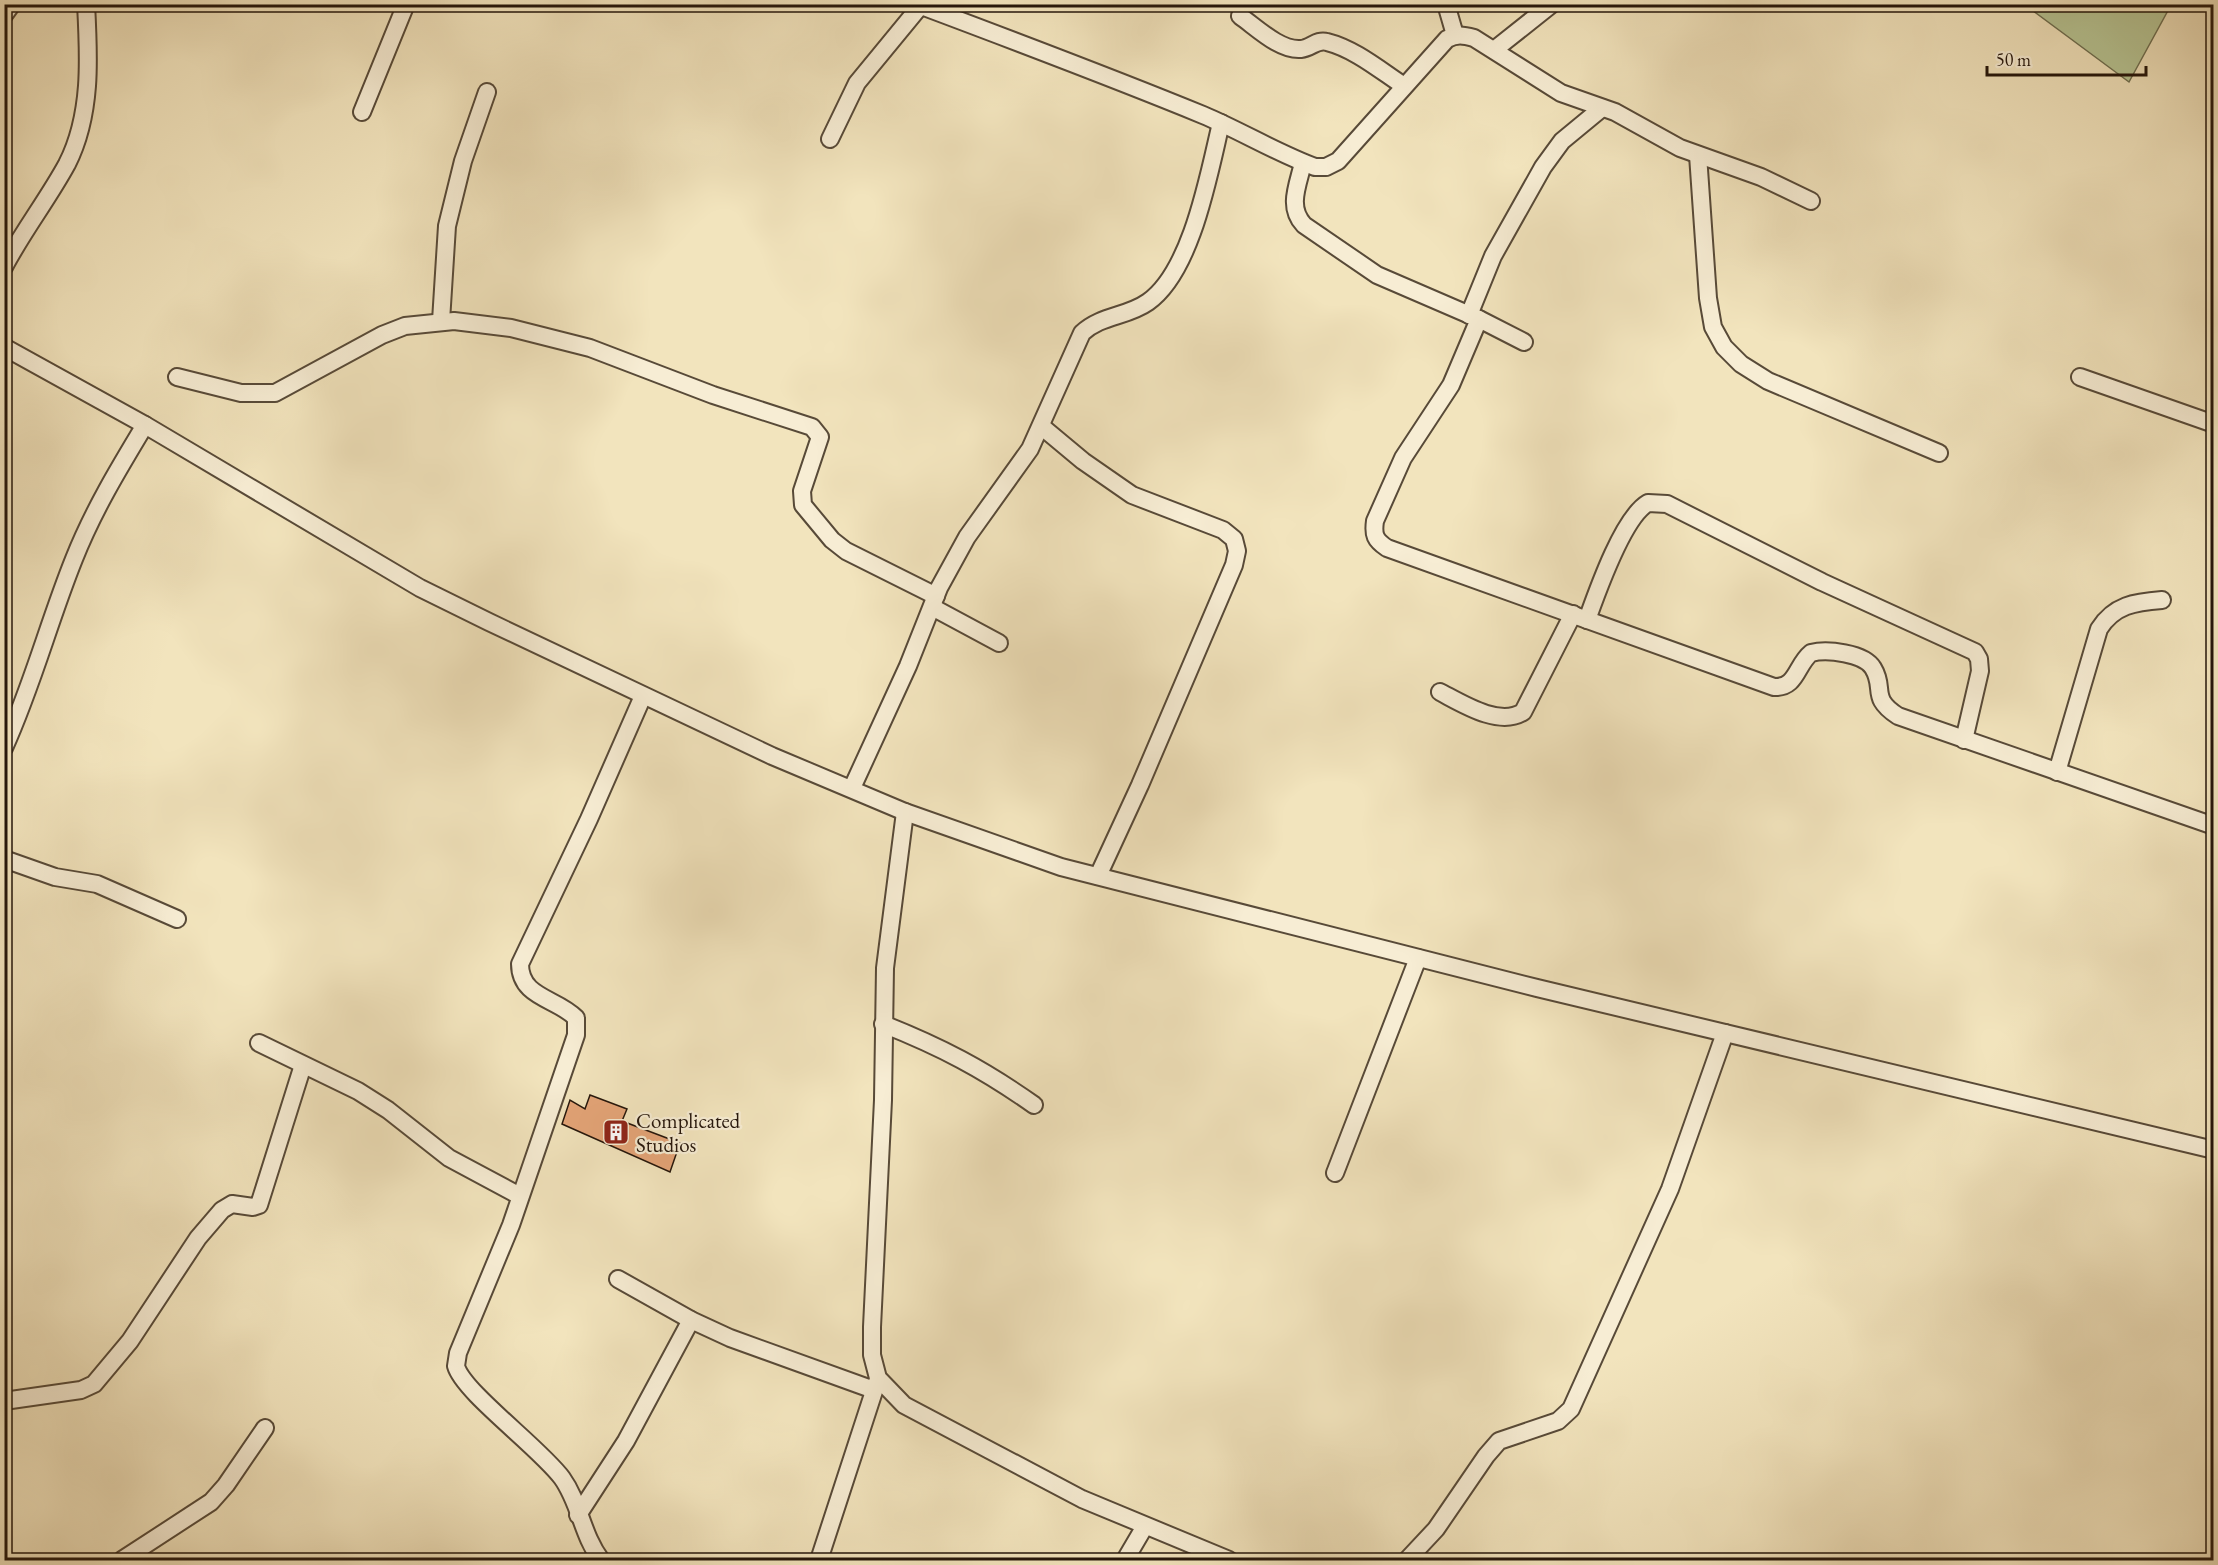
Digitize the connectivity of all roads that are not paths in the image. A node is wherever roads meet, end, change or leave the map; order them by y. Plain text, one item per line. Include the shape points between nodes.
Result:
1 (12, 4) edge
2 (86, 4) edge
3 (406, 4) edge
4 (1446, 4) edge
5 (1552, 4) edge
6 (919, 5) edge
7 (4, 15) edge
8 (1240, 16) dead end
9 (1455, 35) junction
10 (1494, 50) junction
11 (1404, 86) junction
12 (488, 92) dead end
13 (1602, 108) junction
14 (362, 112) dead end
15 (1221, 123) junction
16 (830, 139) dead end
17 (1698, 155) junction
18 (1303, 163) junction
19 (1811, 201) dead end
20 (4, 267) edge
21 (1474, 317) junction
22 (441, 321) junction
23 (1524, 342) dead end
24 (4, 347) edge
25 (2080, 376) dead end
26 (177, 377) dead end
27 (2214, 424) edge
28 (145, 425) junction
29 (1041, 426) junction
30 (1939, 453) dead end
31 (2162, 600) dead end
32 (934, 602) junction
33 (1580, 617) junction
34 (999, 643) dead end
35 (1440, 692) dead end
36 (643, 696) junction
37 (1964, 740) junction
38 (4, 748) edge
39 (2057, 772) junction
40 (852, 788) junction
41 (905, 812) junction
42 (2214, 826) edge
43 (4, 859) edge
44 (1098, 876) junction
45 (177, 919) dead end
46 (1418, 958) junction
47 (883, 1024) junction
48 (1725, 1033) junction
49 (259, 1043) dead end
50 (303, 1065) junction
51 (1034, 1106) dead end
52 (2214, 1150) edge
53 (1335, 1173) dead end
54 (520, 1196) junction
55 (618, 1279) dead end
56 (691, 1320) junction
57 (876, 1384) junction
58 (4, 1401) edge
59 (265, 1428) dead end
60 (578, 1515) junction
61 (1145, 1526) junction
62 (122, 1560) edge
63 (601, 1560) edge
64 (819, 1560) edge
65 (1125, 1560) edge
66 (1229, 1560) edge
67 (1407, 1560) edge

1 - 7 street
2 - 20 street via 86,103 76,140 67,164
3 - 14 street
4 - 9 street
5 - 10 street
6 - 15 street
6 - 16 street via 856,83
8 - 11 street via 1292,48 1300,49 1322,40 1344,48
9 - 10 street via 1473,38
9 - 11 street
10 - 13 street via 1542,82
11 - 18 street via 1338,161 1326,167
12 - 22 street via 463,160 447,226
13 - 17 street
13 - 21 street via 1562,141 1544,167 1493,256
15 - 18 street
15 - 29 street via 1200,209 1186,247 1167,281 1148,302 1094,322 1082,333
17 - 19 street via 1761,177
17 - 30 street via 1708,298 1713,327 1724,347 1741,364 1768,381
18 - 21 street via 1293,206 1304,225 1377,275
21 - 23 street
21 - 33 street via 1451,385 1403,458 1373,532 1387,548
22 - 26 street via 405,326 382,335 275,393 241,393
22 - 32 street via 502,326 590,348 812,427 820,437 802,491 803,505 839,545
24 - 28 street
25 - 27 street
28 - 36 street via 420,588
28 - 38 street via 108,487 74,557 24,705
29 - 32 street via 1013,474 967,537
29 - 44 street via 1132,495 1223,530 1234,539 1237,551 1224,591
31 - 39 street via 2116,609 2098,629
32 - 34 street
32 - 40 street
33 - 35 street via 1523,712 1514,718 1502,718
33 - 37 street via 1774,687 1783,688 1791,683 1811,653 1837,653 1864,660 1872,666 1880,700 1887,709
33 - 37 street via 1634,515 1648,503 1667,504 1822,582 1975,652 1980,671
36 - 40 street
36 - 54 street via 520,964 520,975 533,992 572,1013 578,1024
37 - 39 street
39 - 42 street
40 - 41 street
41 - 44 street via 1008,851
41 - 47 street via 891,912
43 - 45 street via 56,877 98,884
44 - 46 street
46 - 48 street
46 - 53 street
47 - 51 street via 945,1049 993,1076
47 - 57 street via 872,1328
48 - 52 street
48 - 67 street via 1670,1189 1571,1409 1558,1421 1499,1441 1436,1529
49 - 50 street
50 - 54 street via 358,1091 449,1158
50 - 58 street via 259,1205 231,1204 211,1222 130,1341 94,1384 81,1390
54 - 60 street via 456,1366 468,1386 562,1478
55 - 56 street
56 - 57 street via 771,1354
56 - 60 street via 617,1456
57 - 61 street via 922,1417 1082,1499
57 - 64 street
59 - 62 street via 210,1502
60 - 63 street via 591,1548
61 - 65 street
61 - 66 street

